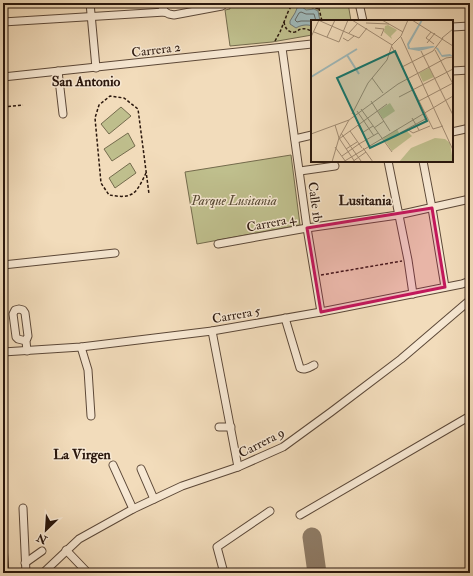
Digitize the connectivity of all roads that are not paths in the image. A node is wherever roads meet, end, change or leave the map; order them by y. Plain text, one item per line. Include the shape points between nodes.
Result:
1 (90, 3) edge
2 (160, 3) edge
3 (359, 3) edge
4 (222, 6) dead end
5 (165, 12) junction
6 (91, 17) junction
7 (362, 20) edge
8 (3, 22) edge
9 (470, 26) edge
10 (453, 28) edge
11 (311, 44) edge
12 (278, 48) junction
13 (96, 68) junction
14 (470, 70) edge
15 (58, 71) junction
16 (453, 71) edge
17 (3, 77) edge
18 (63, 114) dead end
19 (470, 128) edge
20 (453, 132) edge
21 (311, 135) edge
22 (296, 139) junction
23 (388, 162) edge
24 (423, 162) edge
25 (335, 166) dead end
26 (300, 171) junction
27 (470, 200) edge
28 (432, 208) junction
29 (398, 215) junction
30 (307, 228) junction
31 (218, 244) dead end
32 (115, 253) dead end
33 (3, 265) edge
34 (470, 281) edge
35 (444, 287) junction
36 (413, 294) junction
37 (470, 300) edge
38 (321, 312) junction
39 (285, 318) junction
40 (212, 331) junction
41 (26, 341) dead end
42 (81, 347) junction
43 (27, 351) junction
44 (3, 352) edge
45 (314, 365) dead end
46 (91, 416) dead end
47 (470, 416) edge
48 (219, 427) dead end
49 (231, 427) junction
50 (113, 465) dead end
51 (238, 467) junction
52 (141, 469) dead end
53 (154, 499) junction
54 (22, 508) dead end
55 (133, 509) junction
56 (270, 511) dead end
57 (300, 515) dead end
58 (3, 546) edge
59 (66, 550) junction
60 (42, 551) dead end
61 (25, 563) junction
62 (5, 573) edge
63 (26, 573) edge
64 (43, 573) edge
65 (88, 573) edge
66 (224, 573) edge

1 - 6 street
2 - 5 street
3 - 7 street
4 - 5 street via 174,14
5 - 6 street
6 - 8 street
6 - 13 street
9 - 10 street
11 - 12 street, Carrera 2
12 - 13 street, Carrera 2
12 - 22 street, Calle 1b
13 - 15 street, Carrera 2
14 - 16 street
15 - 17 street, Carrera 2
15 - 18 street
19 - 20 street
21 - 22 street
22 - 26 street, Calle 1b
23 - 29 street
24 - 28 street
25 - 26 street
26 - 30 street, Calle 1b
27 - 28 street, Carrera 4
28 - 29 street, Carrera 4
28 - 35 street
29 - 30 street, Carrera 4
29 - 36 street
30 - 31 street, Carrera 4
30 - 38 street, Calle 1b
32 - 33 street
34 - 35 street, Carrera 5
35 - 36 street, Carrera 5
36 - 38 street, Carrera 5
37 - 51 street, Carrera 9 via 401,359 331,412 283,446
38 - 39 street, Carrera 5
39 - 40 street, Carrera 5
39 - 45 street via 300,368 304,370
40 - 42 street, Carrera 5
40 - 49 street
41 - 43 street
42 - 43 street, Carrera 5
42 - 46 street via 88,370
43 - 44 street, Carrera 5
47 - 57 street
48 - 49 street
49 - 51 street
50 - 55 street
51 - 53 street, Carrera 9 via 182,486
52 - 53 street
53 - 55 street, Carrera 9
54 - 61 street
55 - 59 street, Carrera 9 via 79,539
56 - 66 street via 217,547
58 - 62 street
59 - 64 street, Carrera 9
59 - 65 street
60 - 61 street
61 - 63 street

